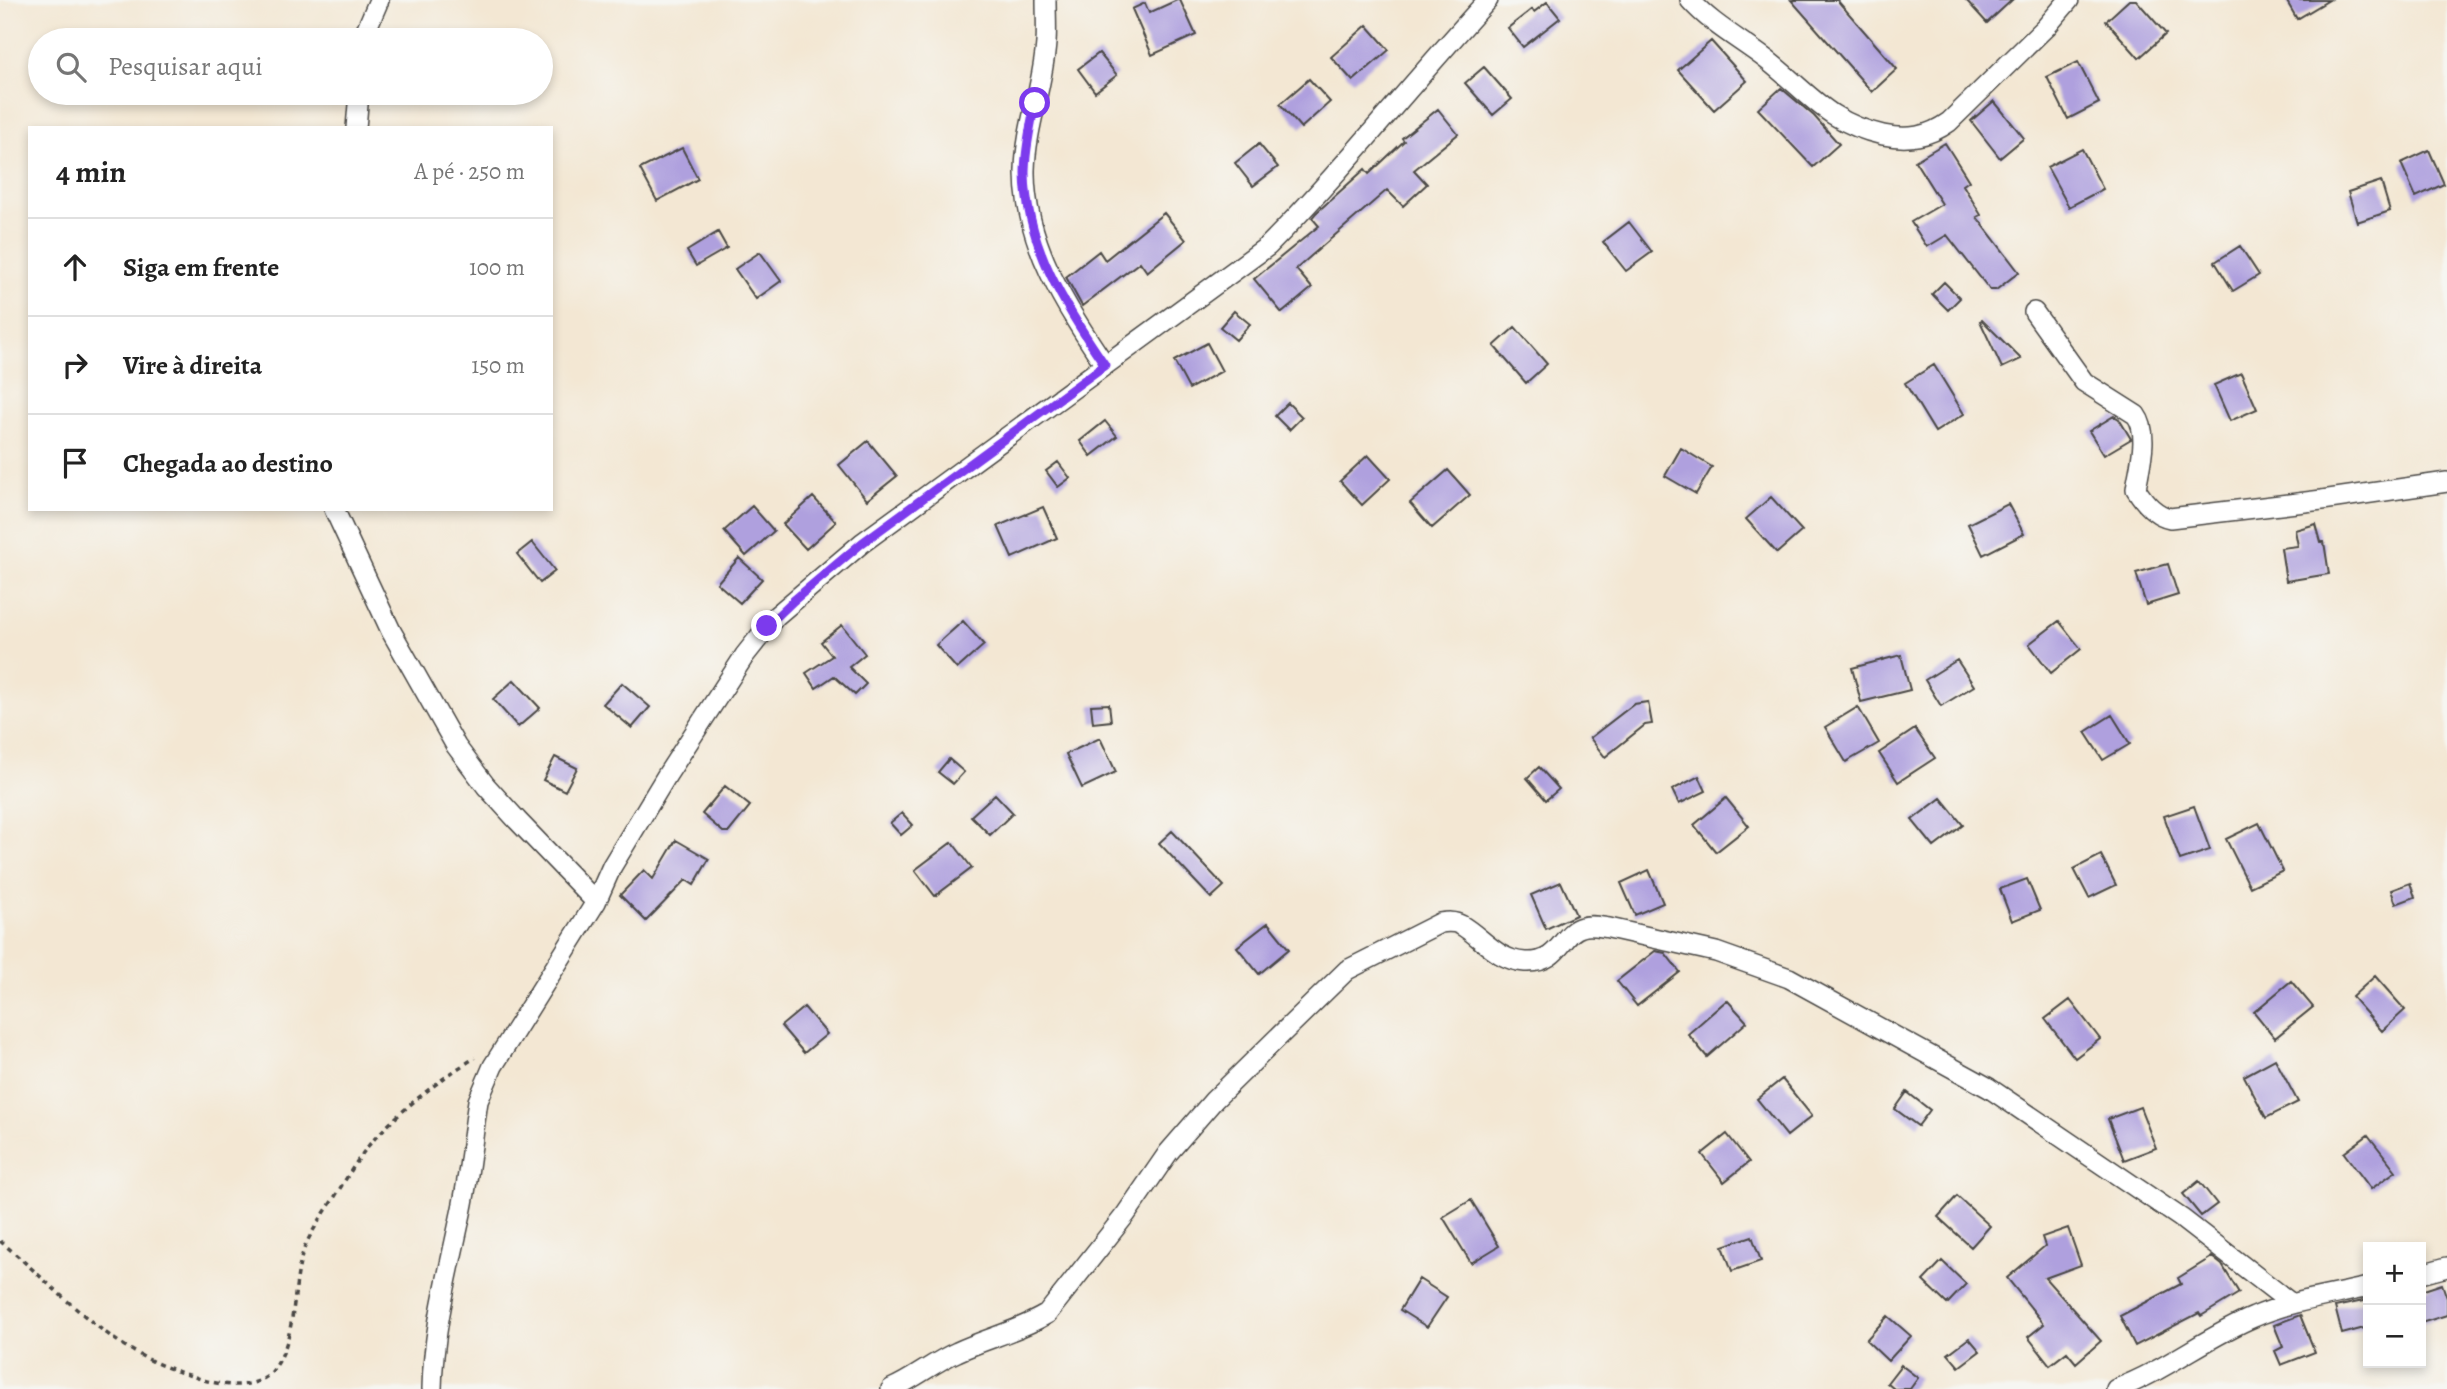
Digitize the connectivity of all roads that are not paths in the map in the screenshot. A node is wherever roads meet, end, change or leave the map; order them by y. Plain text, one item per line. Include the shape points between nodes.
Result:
1 (379, 0) edge
2 (1046, 0) edge
3 (1488, 0) edge
4 (1690, 0) edge
5 (2069, 0) edge
6 (367, 28) edge
7 (358, 105) edge
8 (356, 126) edge
9 (2034, 312) dead end
10 (1105, 365) junction
11 (2447, 482) edge
12 (335, 511) edge
13 (596, 902) junction
14 (2447, 1267) edge
15 (2426, 1273) edge
16 (2363, 1288) edge
17 (2292, 1304) junction
18 (432, 1389) edge
19 (891, 1389) edge
20 (2116, 1389) edge

1 - 6 street
2 - 10 street via 1046,43 1027,155 1027,191 1054,284
3 - 10 street via 1268,246
4 - 5 street via 1827,111 1850,126 1897,138 1934,133 1949,122
7 - 8 street
9 - 11 street via 2084,382 2140,420 2136,489 2162,516
10 - 13 street via 862,543 776,616 745,655 667,775 612,866
12 - 13 street via 391,631 456,746 486,786
13 - 18 street via 509,1038 478,1101 437,1324
14 - 15 street
16 - 17 street
17 - 19 street via 2181,1218 1989,1088 1789,978 1716,952 1592,926 1575,930 1541,961 1525,962 1497,953 1451,922 1440,923 1347,970 1316,999 1214,1100 1168,1153 1046,1314 943,1358
17 - 20 street via 2255,1316

